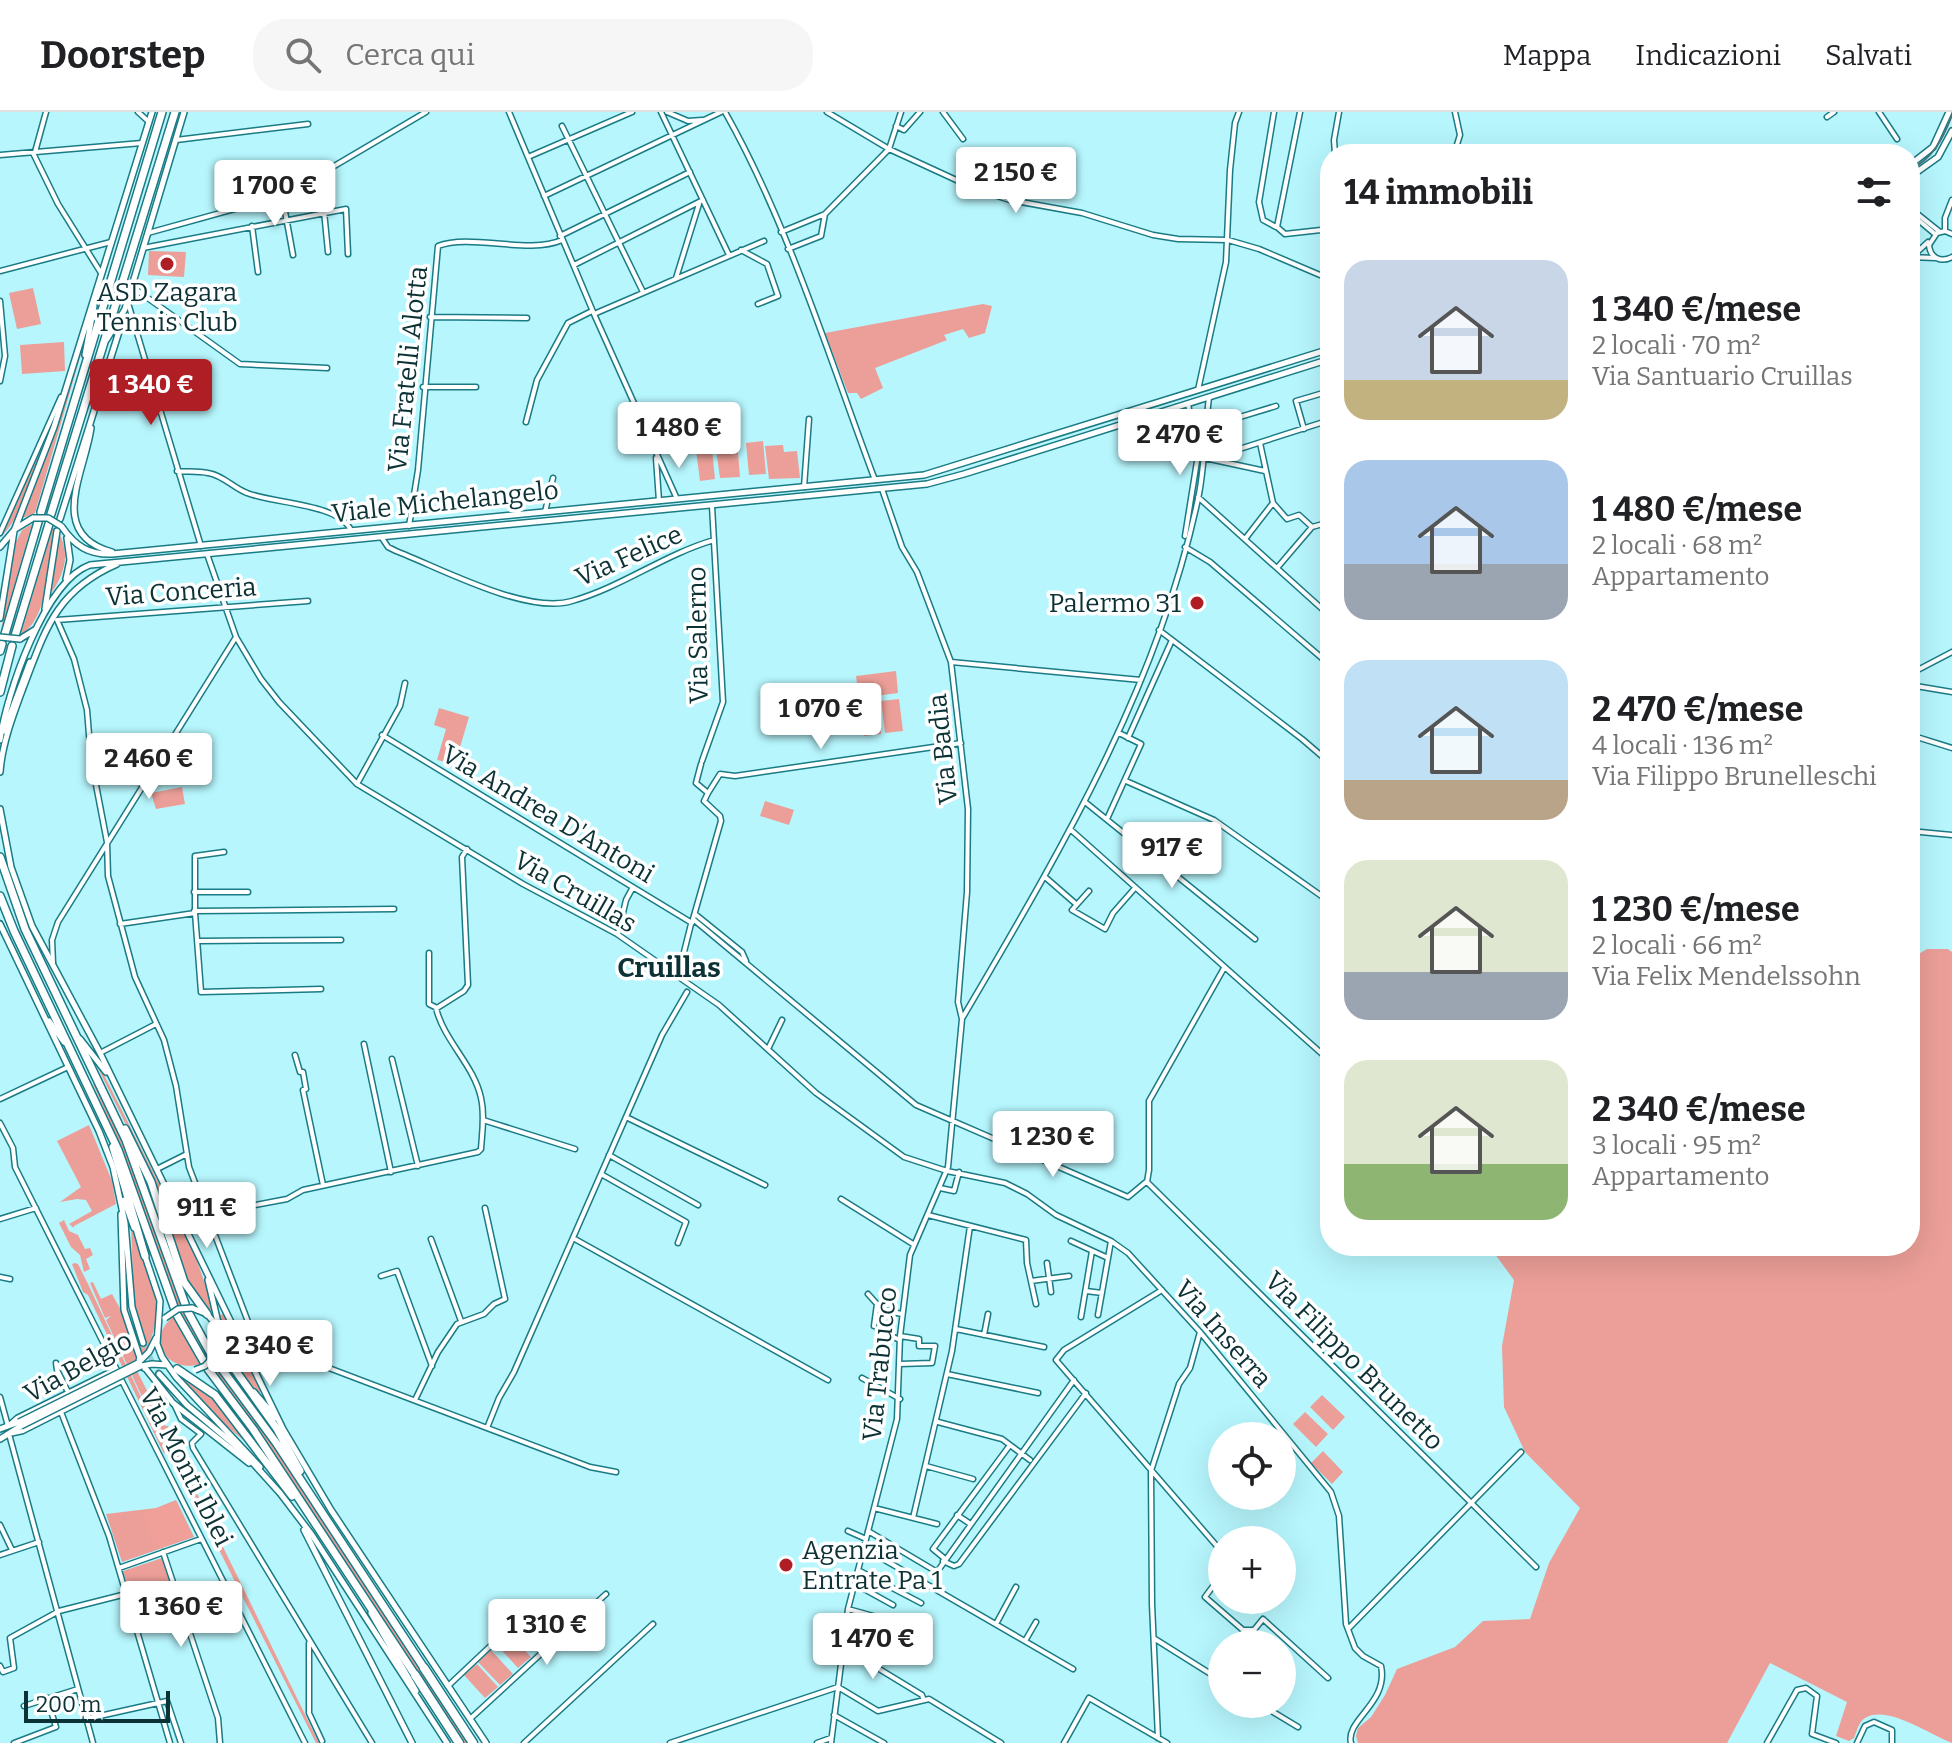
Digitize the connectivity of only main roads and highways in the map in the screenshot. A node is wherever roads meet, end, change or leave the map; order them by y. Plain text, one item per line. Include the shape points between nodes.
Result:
1 (162, 112) edge
2 (175, 112) edge
3 (51, 514) dead end
4 (49, 524) dead end
5 (18, 638) road end
6 (2, 641) edge
7 (12, 646) dead end
8 (0, 692) edge
9 (0, 857) edge
10 (0, 896) edge
11 (104, 1092) junction
12 (106, 1122) junction
13 (145, 1256) road end
14 (207, 1314) road end
15 (172, 1367) road end
16 (233, 1367) road end
17 (344, 1546) junction
18 (335, 1552) junction
19 (424, 1668) joint
20 (415, 1675) joint
21 (459, 1743) edge
22 (473, 1743) edge

1 - 6 main road
2 - 3 main road
4 - 5 main road
7 - 8 main road
9 - 11 main road via 25,929
10 - 12 main road
11 - 14 main road via 148,1175 184,1282
11 - 17 main road via 188,1308 215,1357
12 - 13 main road
12 - 18 main road via 175,1311 206,1366
15 - 18 main road via 215,1395
16 - 17 main road via 277,1429
17 - 19 main road
18 - 20 main road
19 - 22 highway
20 - 21 highway

